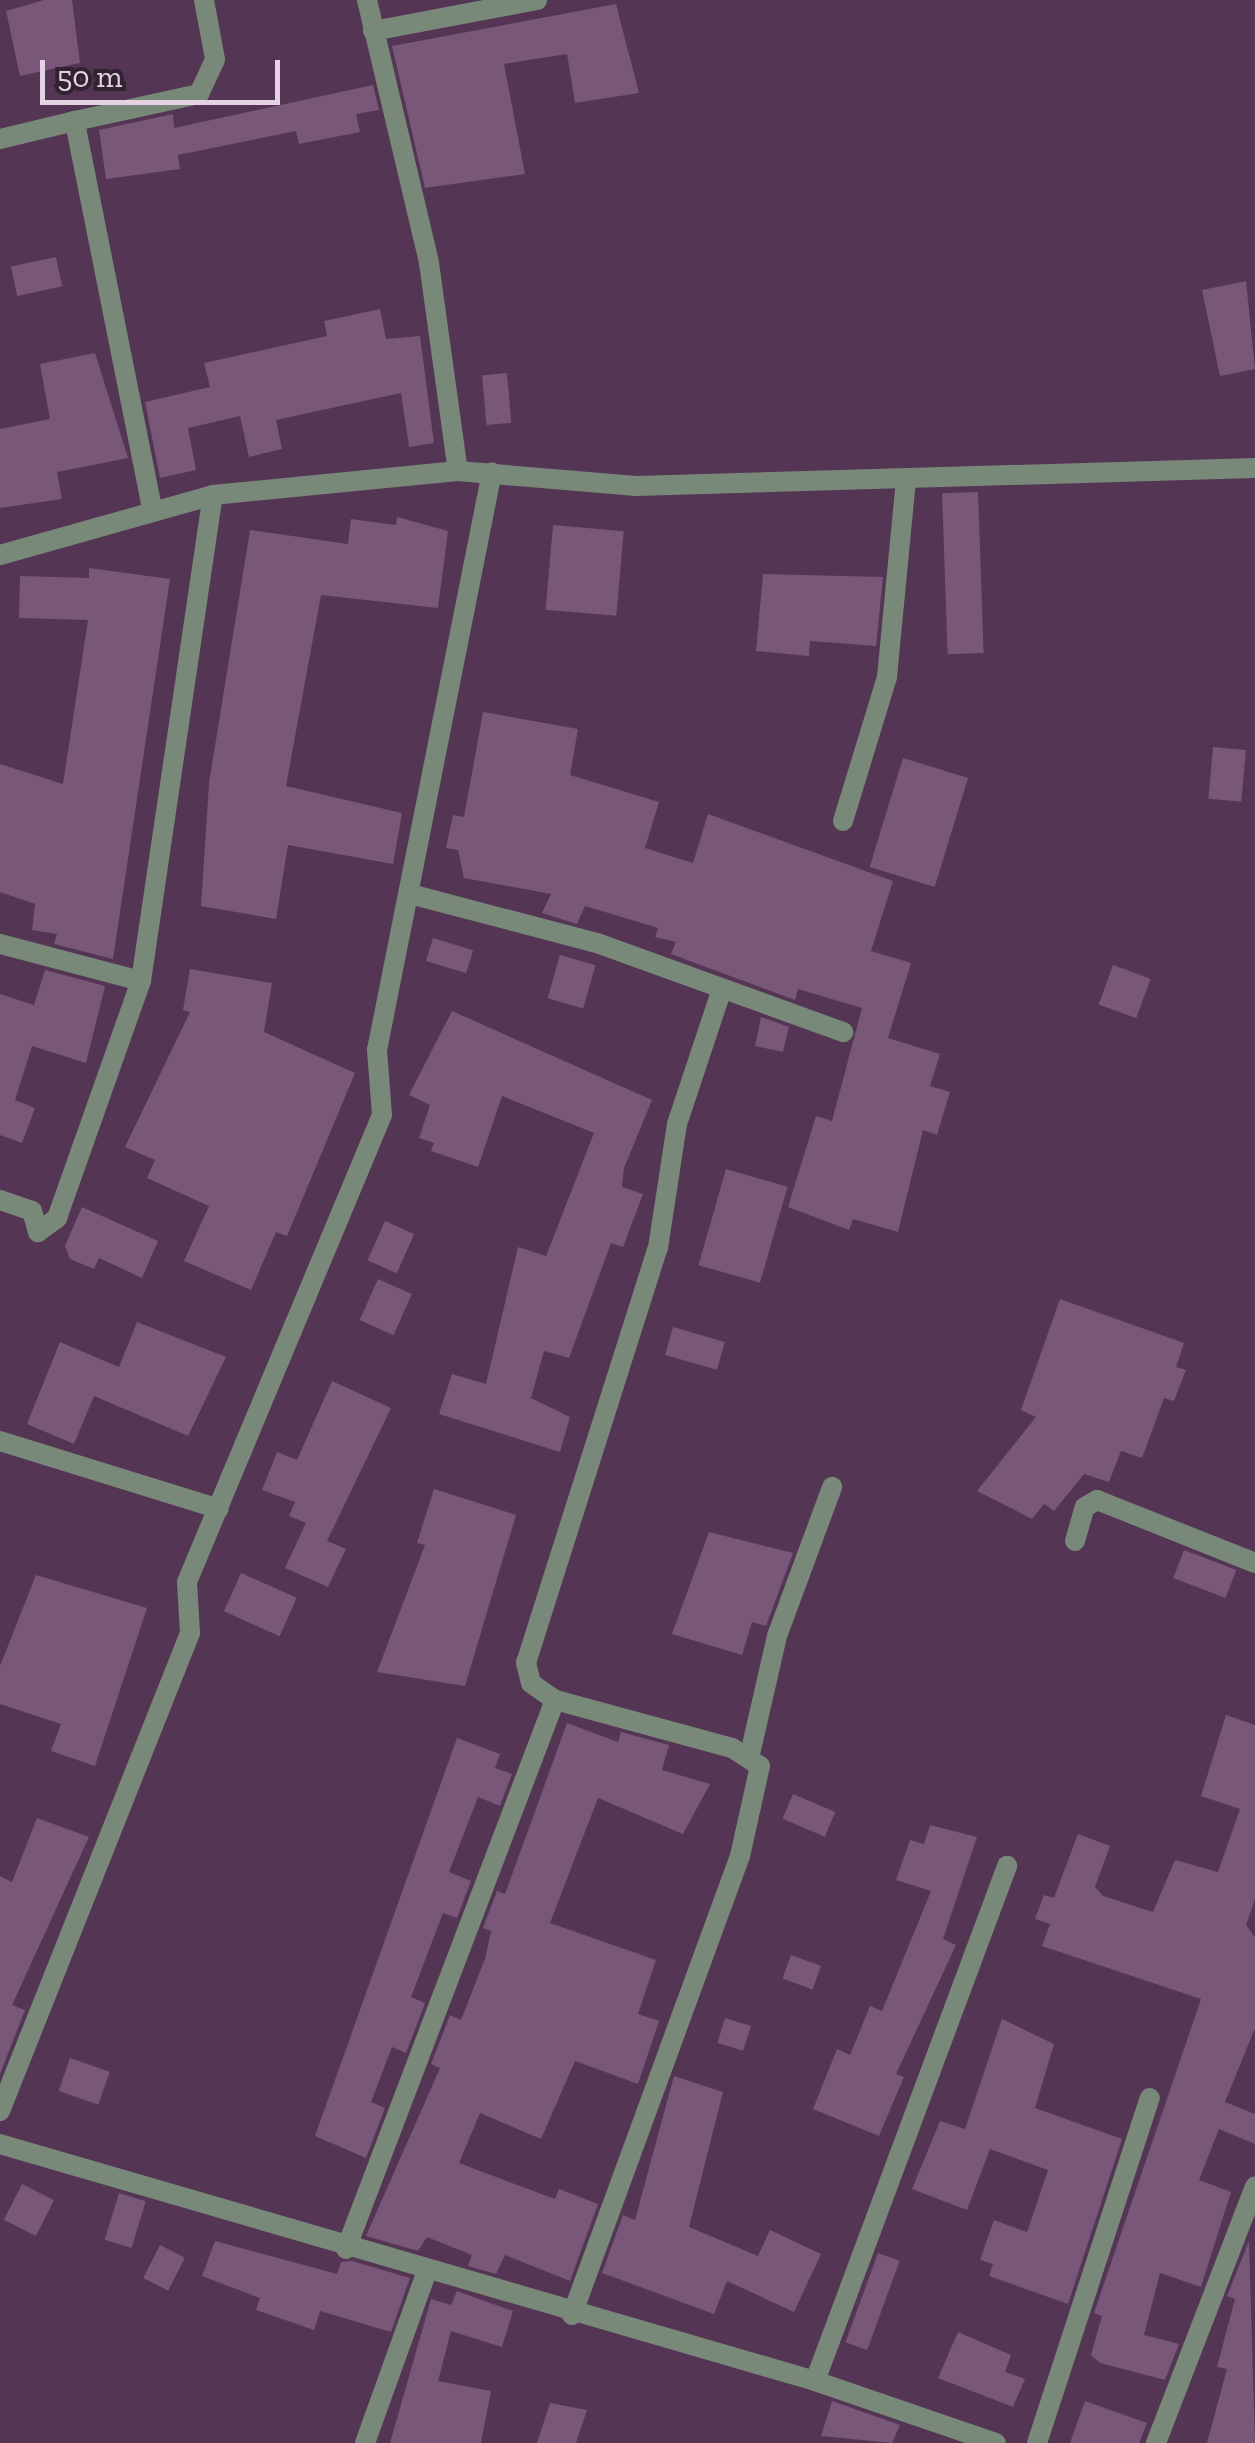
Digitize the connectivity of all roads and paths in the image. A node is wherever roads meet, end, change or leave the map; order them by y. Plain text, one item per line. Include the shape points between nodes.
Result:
1 (204, 0) edge
2 (367, 0) edge
3 (537, 0) edge
4 (373, 30) junction
5 (74, 120) junction
6 (0, 139) edge
7 (1255, 468) edge
8 (458, 470) junction
9 (492, 472) junction
10 (906, 478) junction
11 (213, 495) junction
12 (152, 508) junction
13 (0, 555) edge
14 (844, 821) dead end
15 (410, 894) junction
16 (0, 944) edge
17 (141, 981) junction
18 (722, 988) junction
19 (843, 1032) dead end
20 (0, 1200) edge
21 (0, 1441) edge
22 (832, 1487) dead end
23 (219, 1509) junction
24 (1076, 1541) dead end
25 (1255, 1563) edge
26 (555, 1700) junction
27 (750, 1754) junction
28 (1007, 1866) dead end
29 (1150, 2098) dead end
30 (0, 2111) edge
31 (0, 2144) edge
32 (1255, 2186) edge
33 (346, 2249) junction
34 (426, 2274) junction
35 (572, 2315) junction
36 (815, 2381) junction
37 (365, 2443) edge
38 (996, 2443) edge
39 (1038, 2443) edge
40 (1156, 2443) edge

1 - 5 street via 215,58 198,94
2 - 4 street
3 - 4 street
4 - 8 street via 429,262
5 - 6 street
5 - 12 street
7 - 10 street
8 - 9 street
8 - 11 street
9 - 10 street via 636,486
9 - 15 street
10 - 14 street via 887,677
11 - 12 street
11 - 17 street
12 - 13 street
15 - 18 street via 596,943
15 - 23 street via 377,1050 382,1115
16 - 17 street
17 - 20 street via 57,1218 38,1232 32,1211
18 - 19 street
18 - 26 street via 678,1124 648,1286 526,1662 531,1683
21 - 23 street
22 - 27 street via 777,1636
23 - 30 street via 185,1591 190,1633
24 - 25 street via 1085,1507 1097,1500
26 - 27 street
26 - 33 street
27 - 35 street via 760,1766 740,1856
28 - 36 street
29 - 39 street
31 - 33 street
32 - 40 street
33 - 34 street
34 - 35 street
34 - 37 street
35 - 36 street
36 - 38 street

